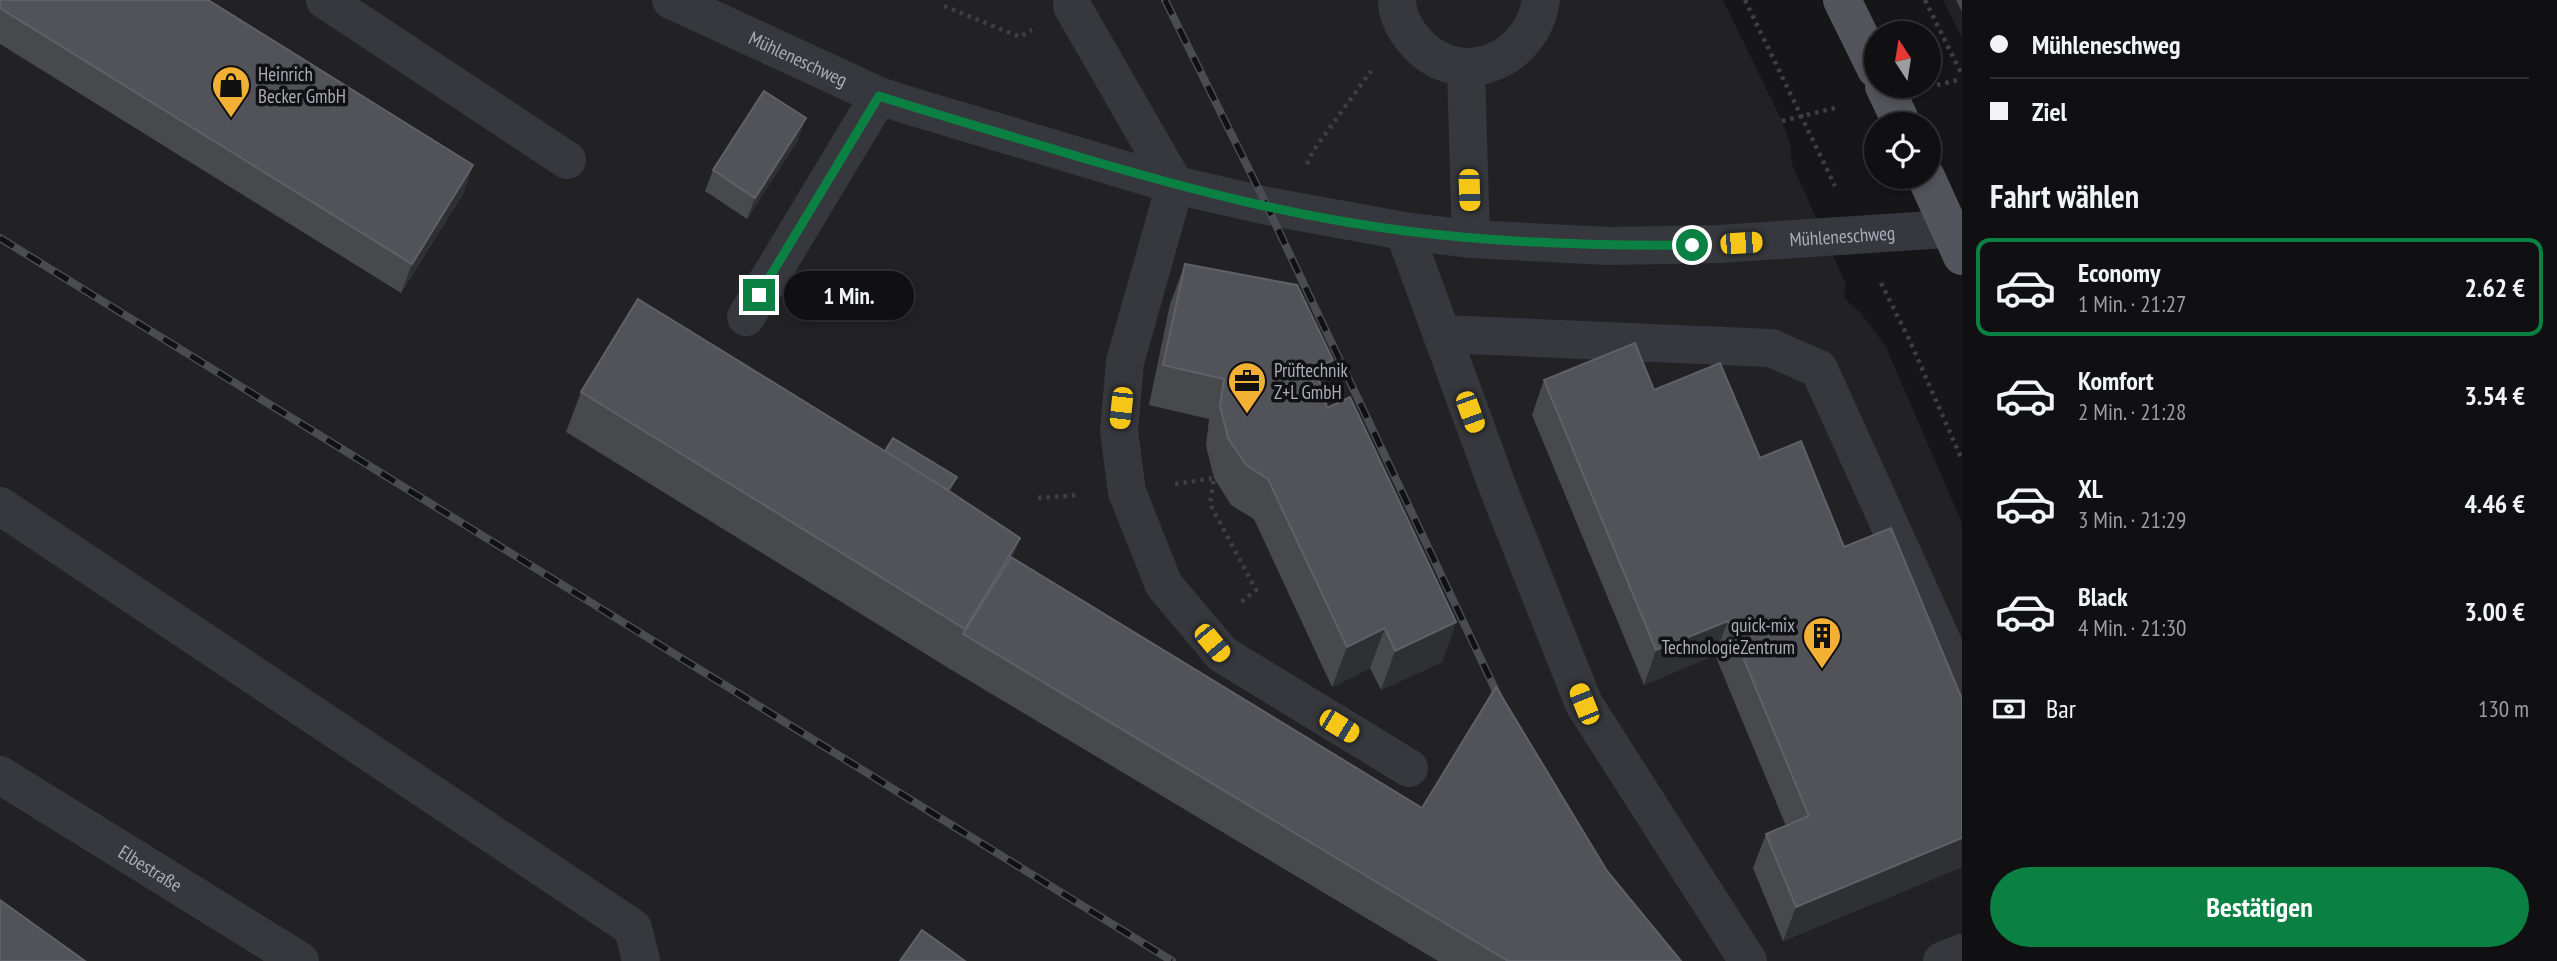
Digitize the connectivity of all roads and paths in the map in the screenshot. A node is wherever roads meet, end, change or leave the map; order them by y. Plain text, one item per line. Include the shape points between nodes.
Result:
1 (325, 0) edge
2 (671, 0) edge
3 (1397, 0) edge
4 (1541, 0) edge
5 (1745, 0) edge
6 (1842, 0) edge
7 (1925, 0) edge
8 (944, 6) dead end
9 (1072, 6) joint
10 (1864, 45) edge
11 (1466, 68) junction
12 (1371, 71) dead end
13 (1962, 75) edge
14 (879, 96) junction
15 (568, 160) dead end
16 (1175, 185) junction
17 (1932, 189) edge
18 (1285, 209) junction
19 (1404, 231) junction
20 (1858, 236) junction
21 (1958, 238) edge
22 (1471, 239) junction
23 (746, 317) dead end
24 (1442, 334) junction
25 (1962, 460) edge
26 (1214, 478) dead end
27 (0, 506) edge
28 (1202, 631) junction
29 (1962, 685) edge
30 (1409, 768) dead end
31 (0, 775) edge
32 (1962, 953) edge
33 (300, 961) edge
34 (641, 961) edge
35 (1748, 961) edge
36 (1942, 961) edge

1 - 15 street
2 - 14 street, Mühleneschweg
3 - 11 street via 1405,29 1421,49
4 - 11 street via 1527,38 1510,54
5 - 20 path
6 - 10 main road
7 - 13 path
8 - 9 path via 1020,37
9 - 16 street
11 - 22 street
12 - 18 path via 1313,151
14 - 16 street, Mühleneschweg
14 - 23 street
16 - 18 street, Mühleneschweg
16 - 28 street via 1125,362 1119,431 1127,492 1164,585
17 - 21 main road
18 - 19 street, Mühleneschweg
19 - 22 street, Mühleneschweg
19 - 24 street
20 - 21 street, Mühleneschweg
20 - 22 street, Mühleneschweg via 1608,246
20 - 25 path
24 - 29 street via 1771,348 1819,369
24 - 35 street via 1584,704
26 - 28 path via 1210,504 1256,590
27 - 34 street via 633,928
28 - 30 street via 1222,654
31 - 33 street, Elbestraße
32 - 36 street

